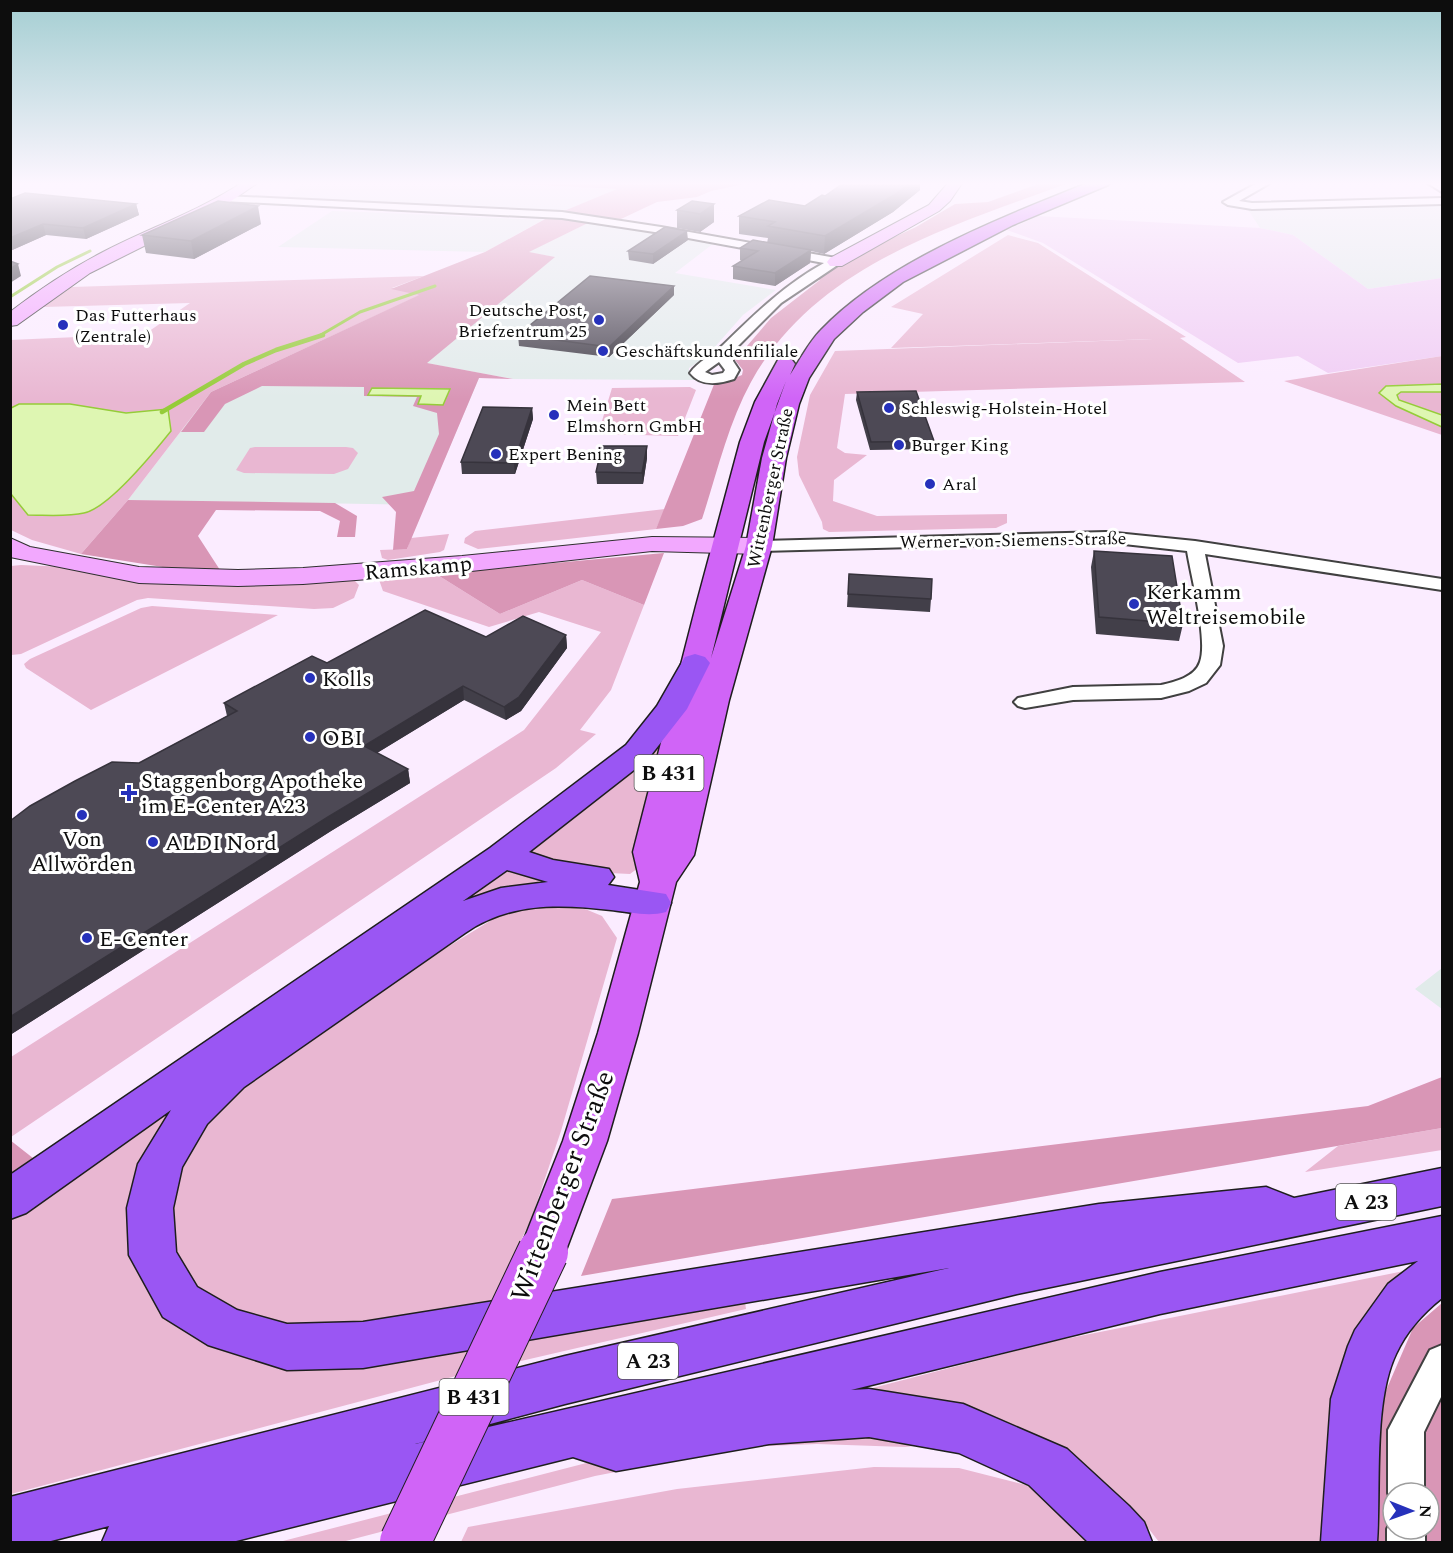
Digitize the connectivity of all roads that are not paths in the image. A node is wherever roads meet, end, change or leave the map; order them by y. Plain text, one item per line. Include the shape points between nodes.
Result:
1 (112, 254) edge
2 (796, 254) edge
3 (850, 254) edge
4 (918, 254) edge
5 (942, 254) edge
6 (836, 262) junction
7 (10, 321) edge
8 (726, 350) dead end
9 (725, 545) junction
10 (759, 546) junction
11 (1195, 546) junction
12 (12, 554) edge
13 (1443, 585) edge
14 (695, 663) junction
15 (1025, 702) dead end
16 (502, 856) junction
17 (655, 893) junction
18 (1443, 1187) edge
19 (10, 1200) edge
20 (1290, 1217) junction
21 (1443, 1236) edge
22 (1443, 1270) edge
23 (1443, 1361) edge
24 (572, 1432) junction
25 (1406, 1481) edge
26 (10, 1525) edge
27 (130, 1542) edge
28 (405, 1542) edge
29 (1124, 1542) edge
30 (1349, 1542) edge

1 - 7 street via 65,280
2 - 6 street
3 - 6 street
4 - 9 main road, Wittenberger Straße / B 431 via 895,265 839,304 809,332 785,365 764,402
5 - 10 main road, Wittenberger Straße / B 431 via 897,278 856,308 827,335 798,378 774,458
6 - 8 street via 773,303
9 - 10 street, Ramskamp
9 - 12 street, Ramskamp via 652,544 439,566 238,578 139,575
9 - 14 main road, Wittenberger Straße / B 431
10 - 11 street, Werner-von-Siemens-Straße via 1083,537 1134,538
10 - 17 main road, Wittenberger Straße / B 431 via 714,700 676,855
11 - 13 street, Werner-von-Siemens-Straße
11 - 15 street via 1213,646 1206,671 1185,684 1160,692 1077,693
14 - 16 highway via 671,709 637,752
14 - 17 main road, Wittenberger Straße / B 431 via 651,852
16 - 17 highway via 550,871
16 - 19 highway
17 - 20 highway via 532,895 481,907 229,1076 192,1112 160,1164 150,1208 153,1256 180,1302 225,1329 287,1347 363,1345 1099,1223 1266,1206
17 - 28 main road, Wittenberger Straße / B 431, bridge via 585,1142 543,1252
18 - 20 highway, A 23
20 - 26 highway, A 23 via 1017,1273 577,1378
21 - 24 highway, A 23 via 1160,1293
22 - 30 highway via 1405,1299 1373,1346 1357,1399
23 - 25 street via 1406,1430
24 - 27 highway, A 23
24 - 29 highway via 616,1446 769,1419 869,1413 963,1429 1048,1467

